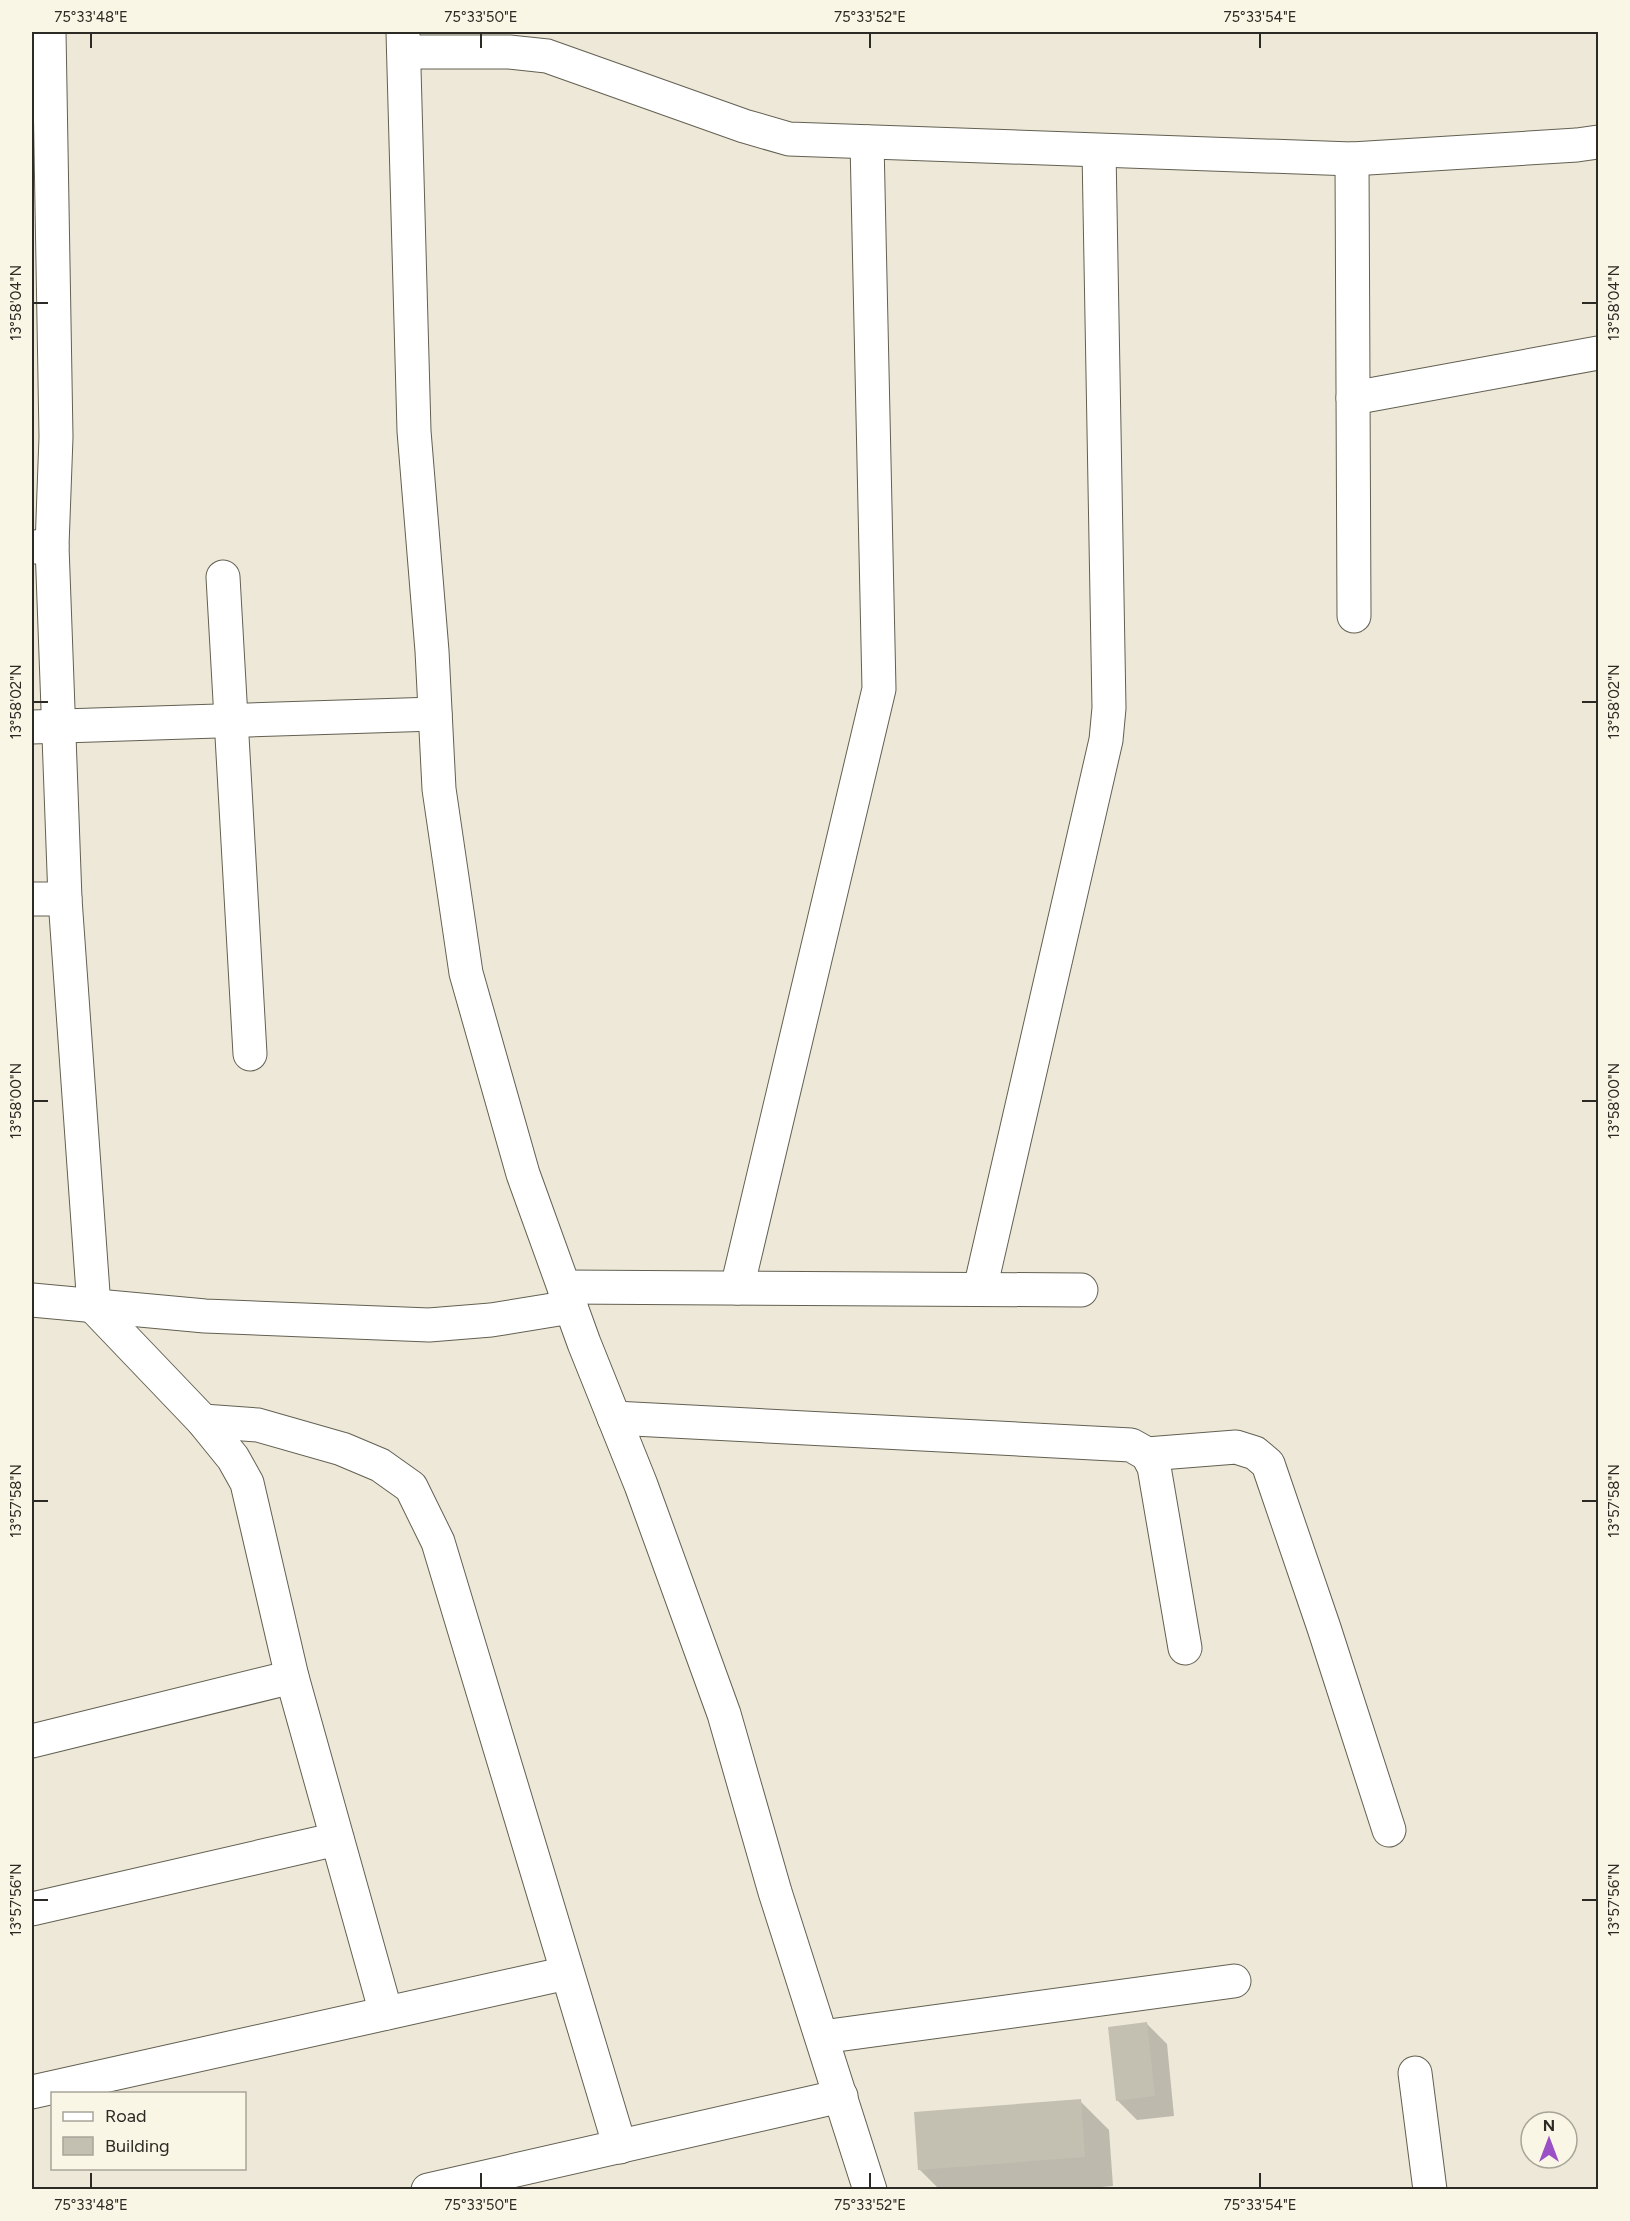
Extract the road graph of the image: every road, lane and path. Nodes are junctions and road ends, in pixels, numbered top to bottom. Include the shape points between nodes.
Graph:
1 (49, 32) edge
2 (403, 42) edge
3 (867, 142) junction
4 (1599, 142) edge
5 (1099, 150) junction
6 (41, 156) edge
7 (1352, 159) junction
8 (1599, 353) edge
9 (1353, 398) junction
10 (44, 430) edge
11 (42, 547) edge
12 (223, 577) dead end
13 (1354, 616) dead end
14 (435, 714) junction
15 (231, 722) junction
16 (45, 727) edge
17 (65, 898) junction
18 (32, 899) edge
19 (250, 1054) dead end
20 (737, 1288) junction
21 (980, 1289) junction
22 (1081, 1290) dead end
23 (567, 1297) junction
24 (32, 1299) edge
25 (94, 1307) junction
26 (614, 1418) junction
27 (203, 1421) junction
28 (1147, 1454) junction
29 (1185, 1648) dead end
30 (292, 1677) junction
31 (32, 1741) edge
32 (1389, 1830) dead end
33 (337, 1839) junction
34 (32, 1909) edge
35 (567, 1973) junction
36 (1234, 1982) dead end
37 (386, 2013) junction
38 (822, 2037) junction
39 (1415, 2073) dead end
40 (32, 2092) edge
41 (841, 2096) junction
42 (620, 2147) junction
43 (428, 2190) edge
44 (870, 2190) edge
45 (1430, 2190) edge

1 - 6 street
2 - 3 street via 547,56 789,139
2 - 14 street via 414,432
3 - 5 street
3 - 20 street via 879,689
4 - 7 street
5 - 7 street
5 - 21 street via 1109,708 1106,740
6 - 10 street
7 - 9 street
8 - 9 street
9 - 13 street
10 - 11 street
11 - 16 street
12 - 15 street
14 - 15 street
14 - 23 street via 439,789 466,973 523,1174
15 - 16 street
15 - 19 street
16 - 17 street
17 - 18 street
17 - 25 street
20 - 21 street
20 - 23 street
21 - 22 street
23 - 25 street via 491,1320 429,1325 205,1316
23 - 26 street
24 - 25 street
25 - 27 street
26 - 28 street via 1131,1445
26 - 38 street via 723,1714
27 - 30 street via 233,1458 247,1484
27 - 35 street via 258,1425 342,1449 380,1466 411,1487 438,1542
28 - 29 street via 1154,1467
28 - 32 street via 1236,1447 1255,1453 1268,1464
30 - 31 street
30 - 33 street
33 - 34 street
33 - 37 street
35 - 37 street
35 - 42 street
36 - 38 street
37 - 40 street
38 - 41 street
39 - 45 street
41 - 42 street
41 - 44 street
42 - 43 street

